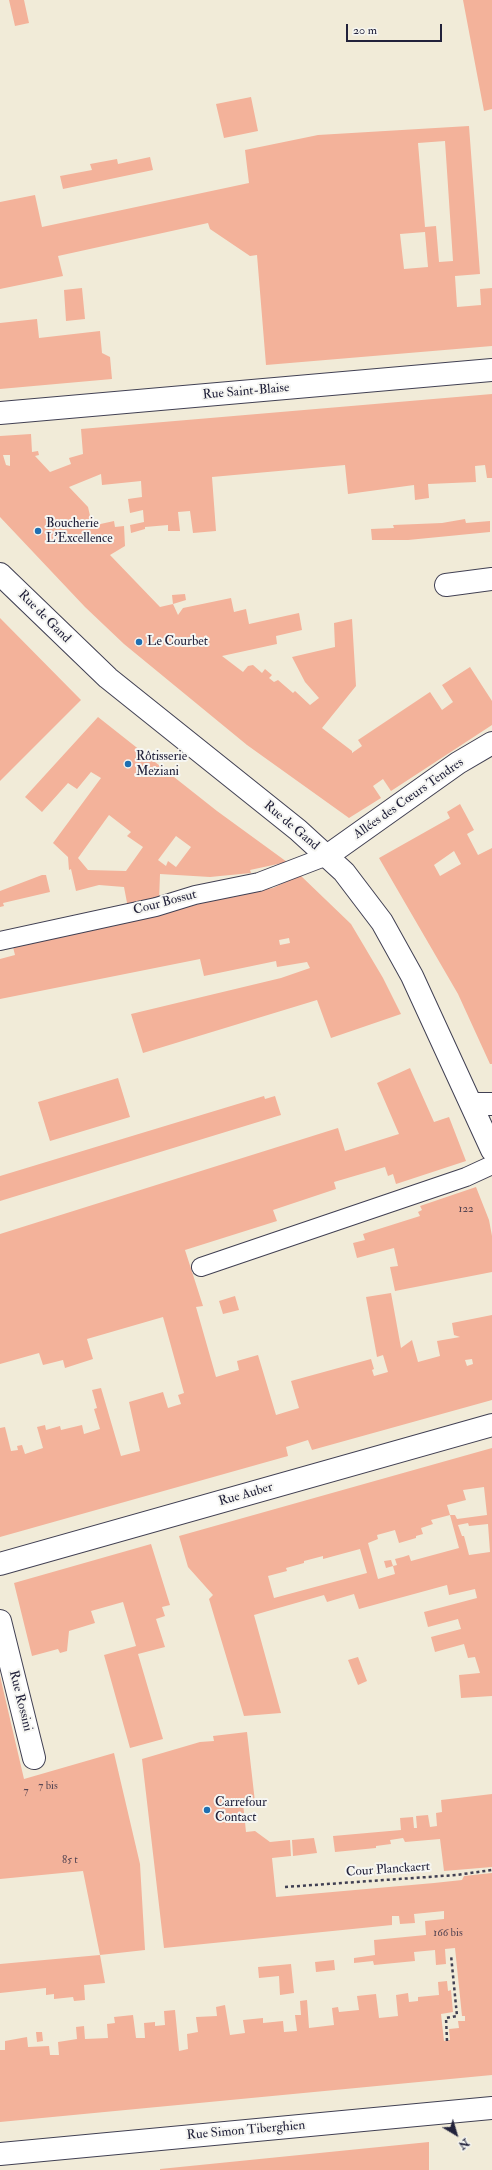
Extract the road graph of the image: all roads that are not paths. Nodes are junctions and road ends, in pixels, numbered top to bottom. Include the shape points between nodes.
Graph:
1 (492, 370) edge
2 (0, 413) edge
3 (0, 574) edge
4 (492, 579) edge
5 (446, 584) dead end
6 (492, 743) edge
7 (327, 856) junction
8 (0, 941) edge
9 (482, 1104) edge
10 (492, 1150) edge
11 (492, 1164) edge
12 (201, 1267) dead end
13 (492, 1425) edge
14 (0, 1564) edge
15 (0, 1621) edge
16 (34, 1758) dead end
17 (492, 2108) edge
18 (0, 2154) edge

1 - 2 street, Rue Saint-Blaise
3 - 7 street, Rue de Gand via 108,678
4 - 5 street
6 - 7 street, Allées des Cœurs Tendres via 458,763
7 - 8 lane, Cour Bossut via 260,882
7 - 9 street, Rue de Gand via 344,872 370,905 397,948
9 - 10 street, Rue de Gand
11 - 12 lane via 466,1177
13 - 14 street, Rue Auber
15 - 16 street, Rue Rossini
17 - 18 street, Rue Simon Tiberghien

